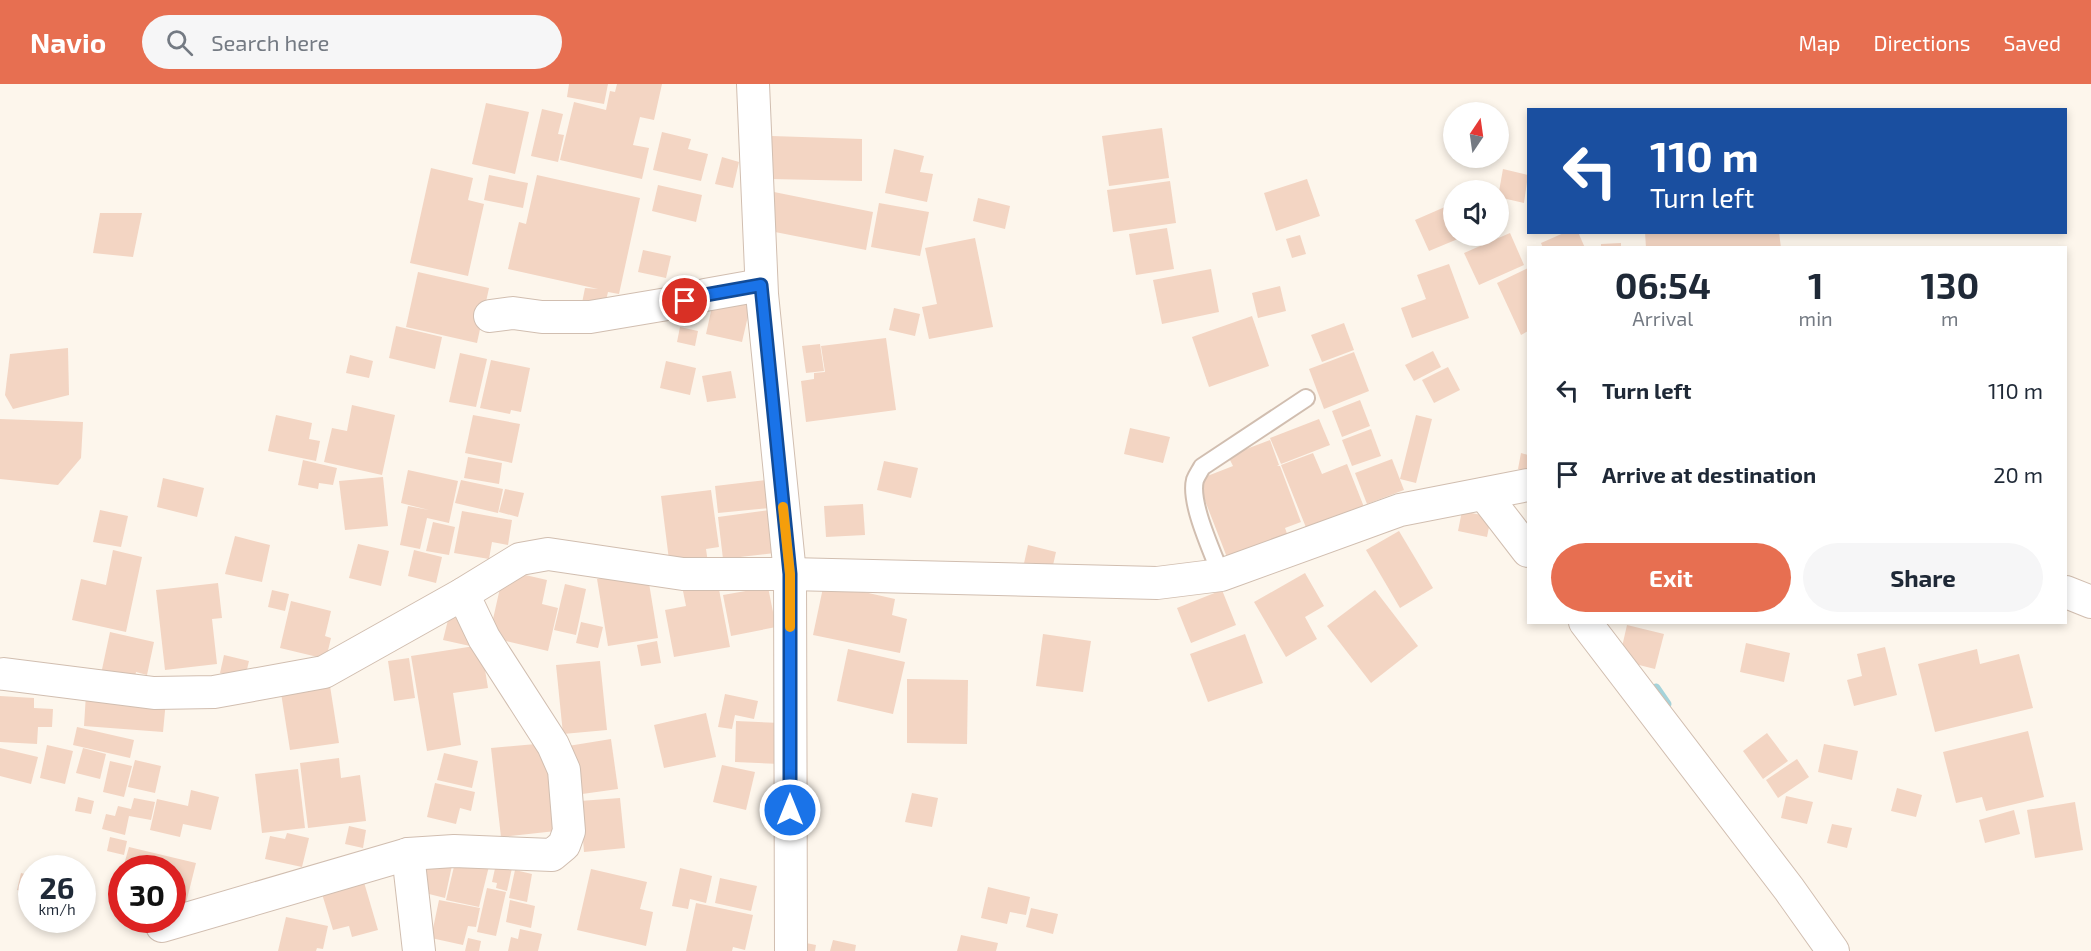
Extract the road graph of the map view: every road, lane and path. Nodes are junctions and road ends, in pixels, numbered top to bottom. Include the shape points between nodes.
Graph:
1 (753, 84) edge
2 (761, 285) junction
3 (490, 316) dead end
4 (1306, 398) dead end
5 (1527, 485) edge
6 (1484, 494) junction
7 (1527, 550) edge
8 (790, 574) junction
9 (1221, 575) junction
10 (2067, 592) edge
11 (463, 594) junction
12 (2091, 602) edge
13 (1587, 624) edge
14 (4, 674) dead end
15 (408, 854) junction
16 (186, 919) edge
17 (419, 951) edge
18 (791, 951) edge
19 (1833, 951) edge

1 - 2 street
2 - 3 street via 590,317 513,313
2 - 8 street
4 - 9 lane via 1202,468 1194,482 1197,510
5 - 6 street
6 - 7 street
6 - 9 street via 1400,510
8 - 9 street via 1157,583
8 - 11 street via 683,574 548,554 520,559
8 - 18 street
10 - 12 street
11 - 14 street via 324,672 214,692 154,693
11 - 15 street via 499,664 553,745 564,770 569,831 564,845 552,855 454,851
13 - 19 street
15 - 16 street
15 - 17 street

